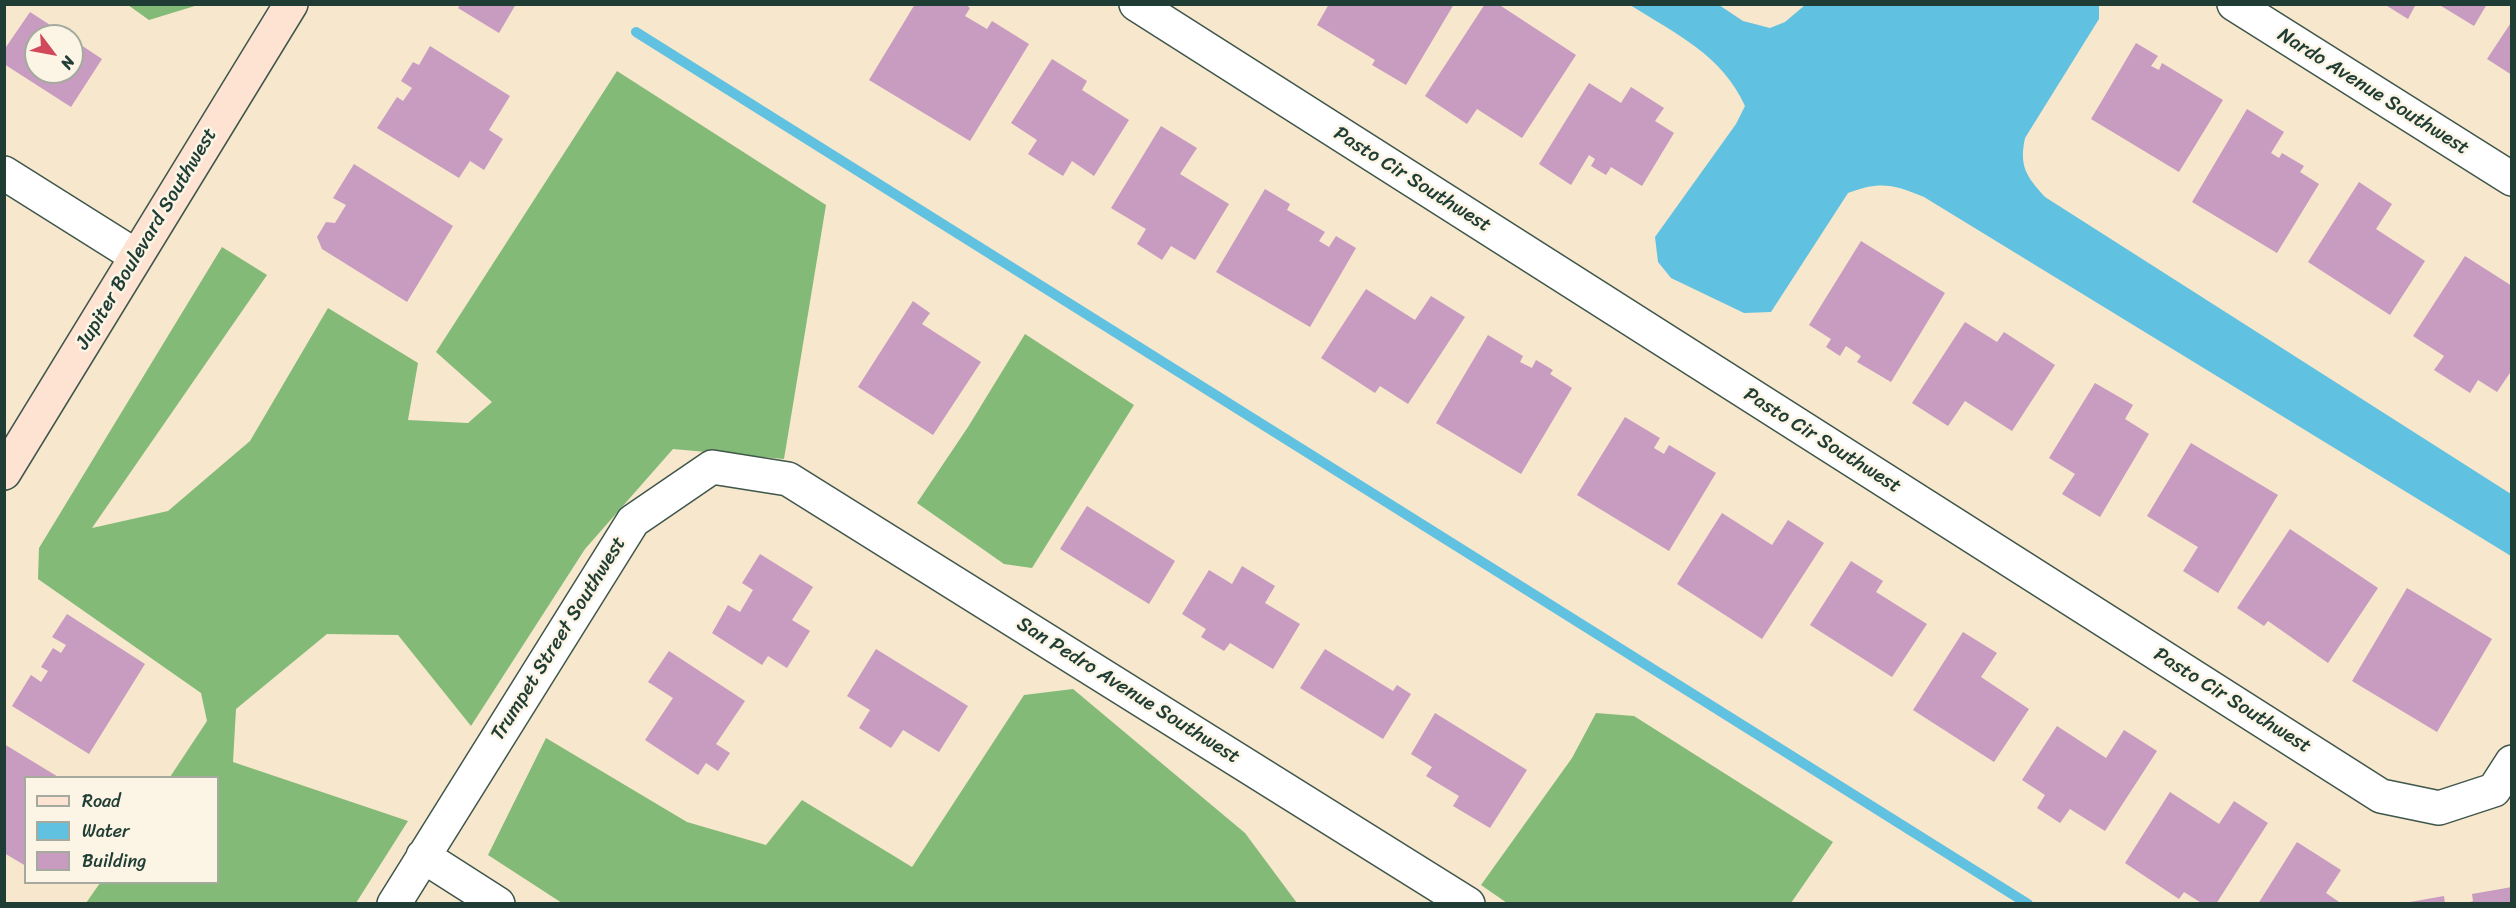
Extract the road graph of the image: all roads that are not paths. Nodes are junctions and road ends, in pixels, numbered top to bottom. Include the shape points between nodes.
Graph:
1 (291, 4) edge
2 (1136, 4) edge
3 (2234, 4) edge
4 (4, 173) edge
5 (2511, 179) edge
6 (136, 256) junction
7 (4, 473) edge
8 (788, 479) joint
9 (2511, 762) edge
10 (423, 856) junction
11 (394, 903) edge
12 (498, 903) edge
13 (1468, 903) edge

1 - 6 street, Jupiter Boulevard Southwest
2 - 9 street, Pasto Cir Southwest via 2381,796 2439,808 2494,790
3 - 5 street, Nardo Avenue Southwest
4 - 6 street
6 - 7 street, Jupiter Boulevard Southwest
8 - 10 street, Trumpet Street Southwest via 711,467 633,521
8 - 13 street, San Pedro Avenue Southwest
10 - 11 street, Trumpet Street Southwest
10 - 12 street

